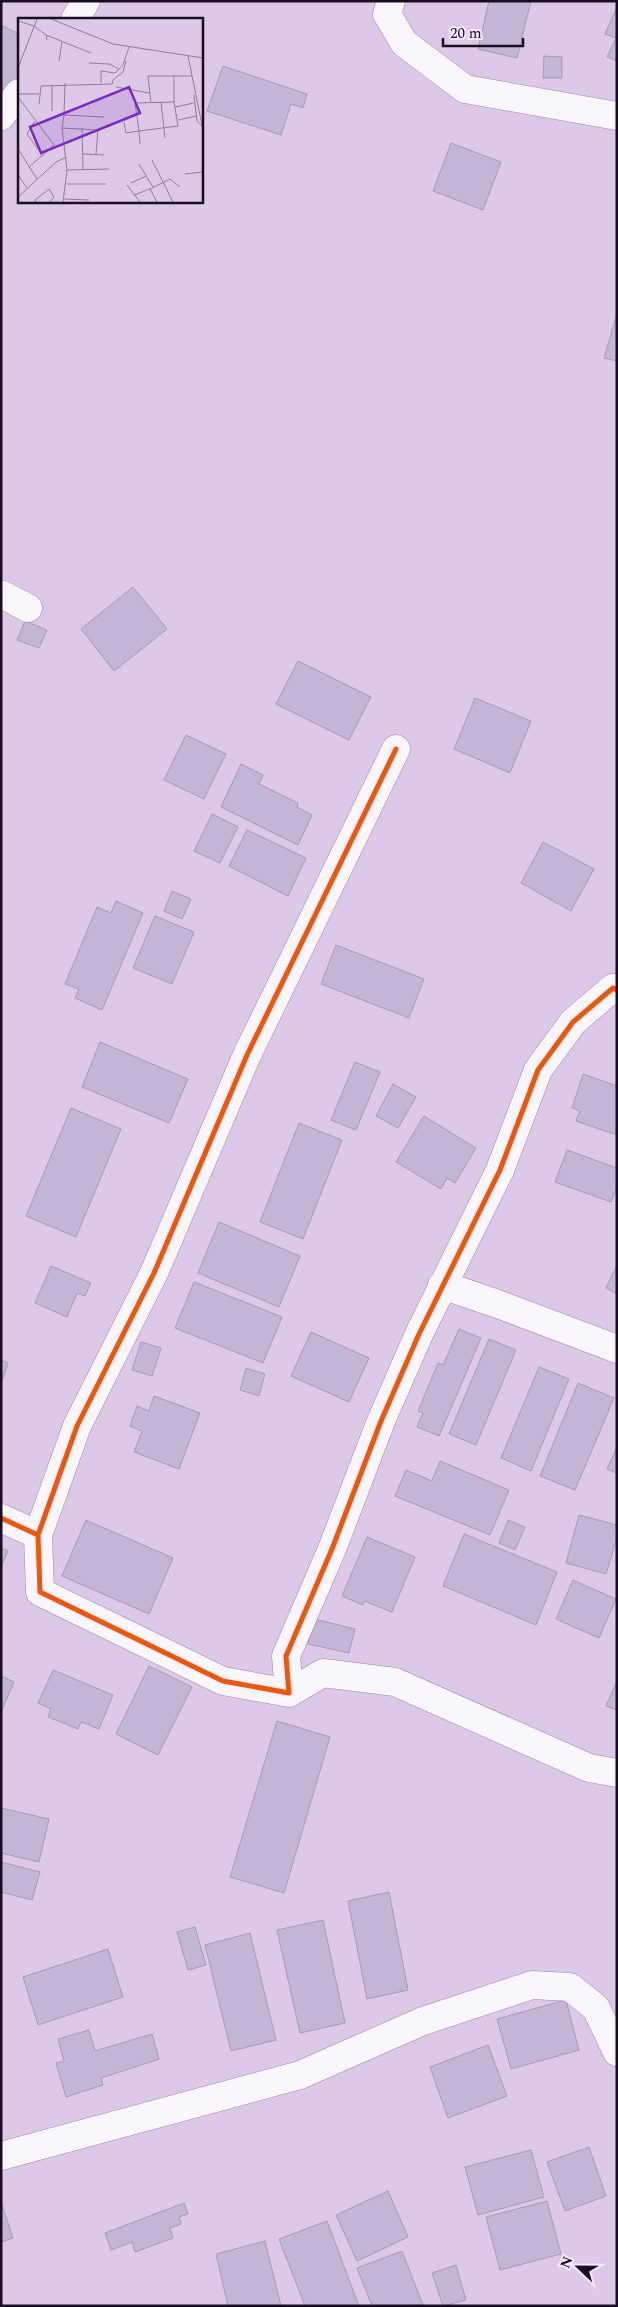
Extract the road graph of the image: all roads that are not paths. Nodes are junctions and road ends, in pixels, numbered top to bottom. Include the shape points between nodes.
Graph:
1 (86, 1) edge
2 (391, 1) edge
3 (76, 18) edge
4 (18, 94) edge
5 (1, 116) edge
6 (617, 116) edge
7 (1, 594) edge
8 (28, 608) dead end
9 (396, 749) dead end
10 (617, 990) edge
11 (442, 1285) junction
12 (617, 1349) edge
13 (1, 1518) edge
14 (38, 1535) junction
15 (289, 1693) junction
16 (617, 1773) edge
17 (617, 2052) edge
18 (1, 2156) edge

1 - 3 street
2 - 6 street via 387,14 404,43 465,89
4 - 5 street
7 - 8 street
9 - 14 street via 247,1055 154,1273 77,1426
10 - 11 street via 613,988 573,1022 538,1070 500,1170
11 - 12 street
11 - 15 street via 381,1421 332,1549 286,1656
13 - 14 street
14 - 15 street via 40,1592 222,1681
15 - 16 street via 323,1674 395,1682 589,1768
17 - 18 street via 596,2008 570,1987 532,1985 423,2021 300,2075

